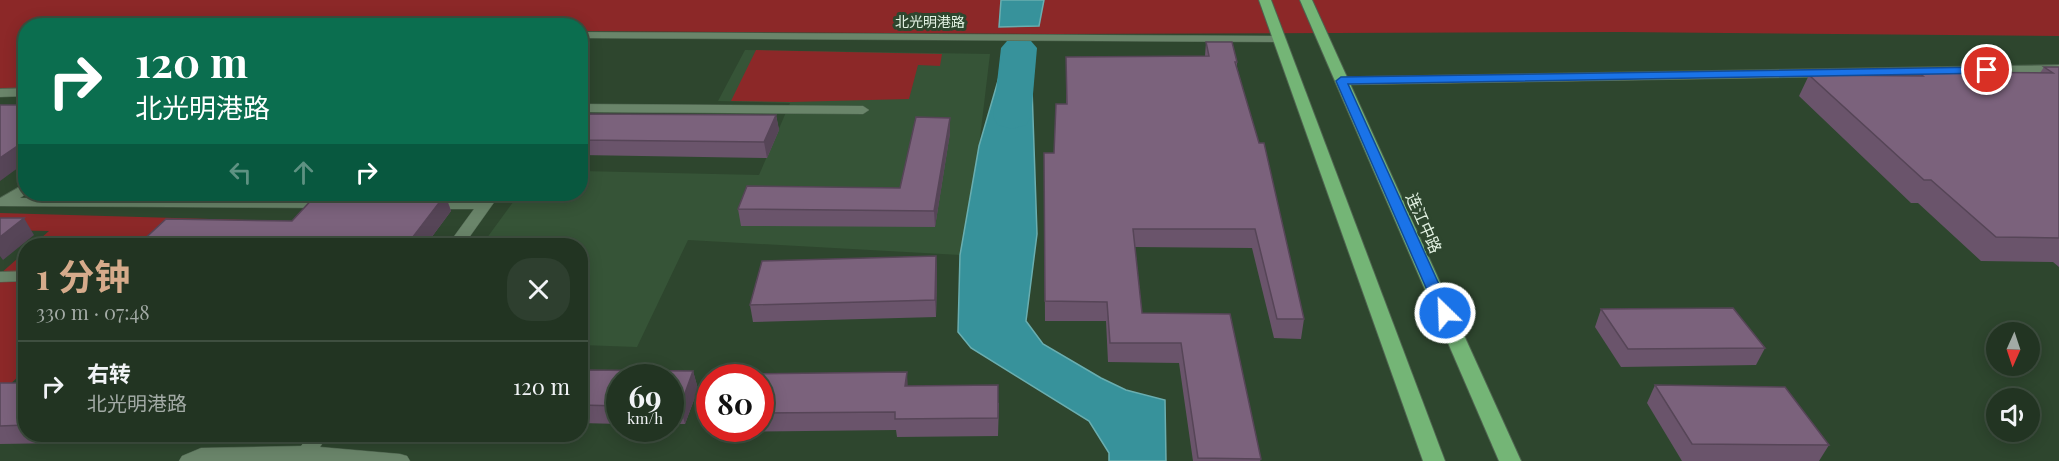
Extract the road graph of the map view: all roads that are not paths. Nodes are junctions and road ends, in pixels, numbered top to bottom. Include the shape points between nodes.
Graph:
1 (1265, 0) edge
2 (1306, 0) edge
3 (588, 35) edge
4 (1278, 39) junction
5 (2059, 69) edge
6 (1341, 81) junction
7 (18, 92) edge
8 (0, 93) edge
9 (588, 108) edge
10 (863, 110) dead end
11 (18, 192) edge
12 (107, 201) edge
13 (328, 201) edge
14 (464, 201) edge
15 (488, 201) edge
16 (2, 202) edge
17 (346, 204) edge
18 (415, 205) edge
19 (461, 238) edge
20 (18, 276) edge
21 (0, 277) edge
22 (313, 442) edge
23 (301, 457) edge
24 (189, 461) edge
25 (399, 461) edge
26 (1434, 461) edge
27 (1510, 461) edge

1 - 4 highway
2 - 6 highway, 连江中路
3 - 4 street, 北光明港路
4 - 26 highway
5 - 6 street
6 - 27 highway, 连江中路
7 - 8 street
9 - 10 street
11 - 16 street
12 - 16 street
13 - 17 street
14 - 18 street
15 - 19 street
20 - 21 street
22 - 23 street
23 - 24 street via 201,455
23 - 25 street

